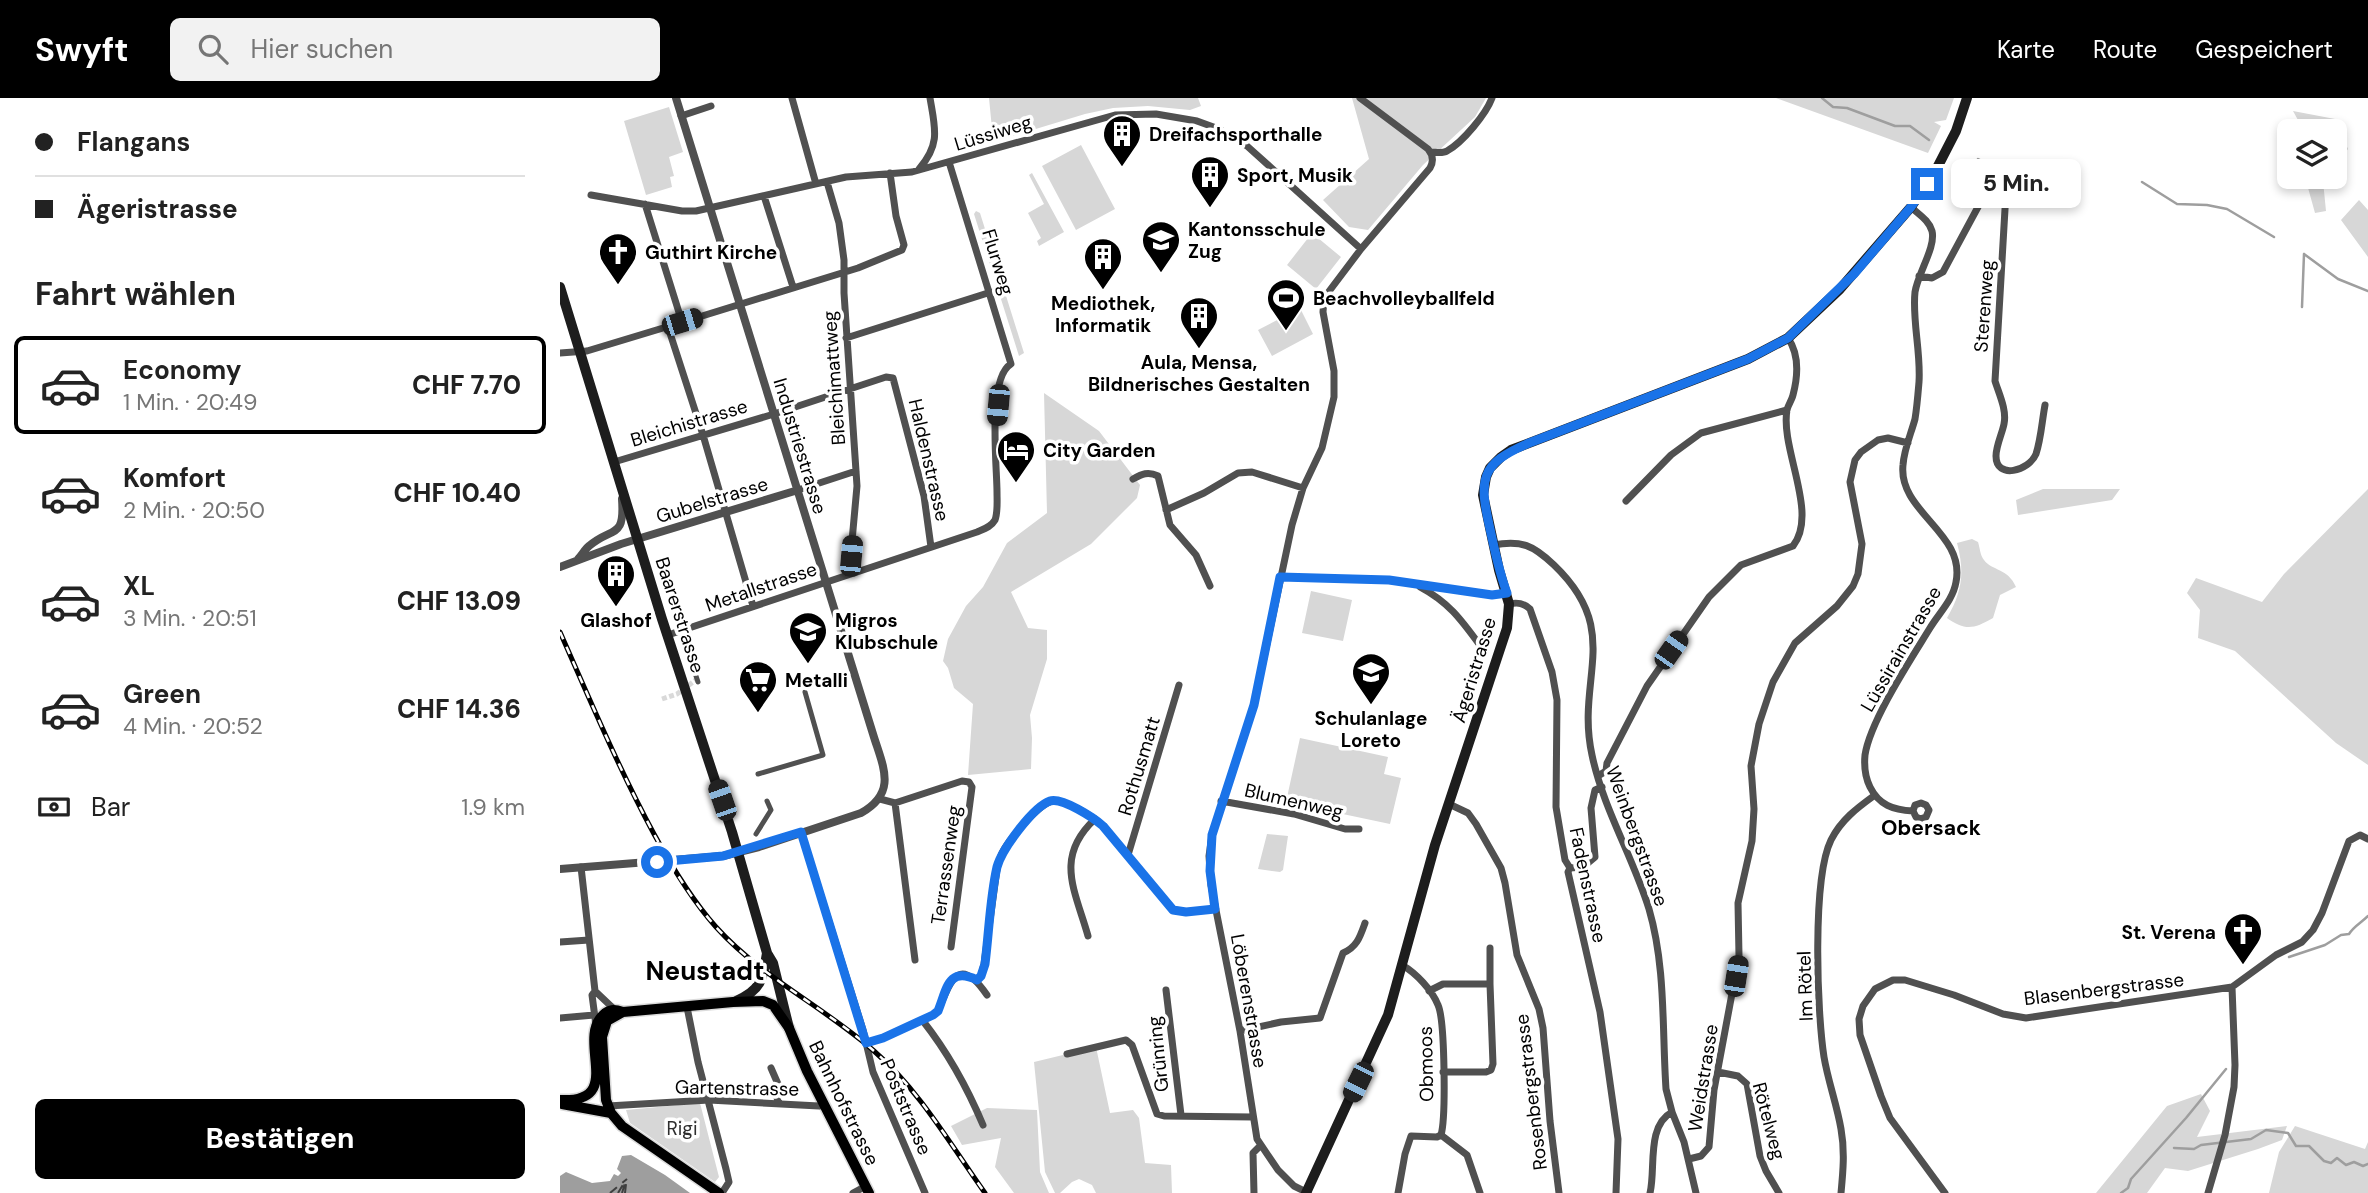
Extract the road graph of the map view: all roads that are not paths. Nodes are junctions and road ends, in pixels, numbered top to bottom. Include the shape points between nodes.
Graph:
1 (676, 98) edge
2 (792, 98) edge
3 (930, 98) edge
4 (1360, 98) edge
5 (1492, 98) edge
6 (1967, 98) edge
7 (711, 106) dead end
8 (681, 116) junction
9 (1430, 152) junction
10 (949, 162) junction
11 (918, 170) junction
12 (890, 173) junction
13 (827, 183) junction
14 (816, 184) junction
15 (591, 195) dead end
16 (764, 196) junction
17 (645, 204) junction
18 (710, 207) junction
19 (1911, 207) junction
20 (1361, 249) junction
21 (844, 273) junction
22 (1919, 276) junction
23 (560, 287) edge
24 (793, 287) junction
25 (990, 292) junction
26 (740, 304) junction
27 (682, 322) junction
28 (668, 327) junction
29 (846, 338) junction
30 (1788, 338) junction
31 (579, 352) junction
32 (560, 353) edge
33 (1005, 369) joint
34 (851, 389) junction
35 (2045, 405) dead end
36 (1787, 410) junction
37 (774, 414) junction
38 (703, 435) junction
39 (1908, 443) junction
40 (614, 461) junction
41 (856, 471) junction
42 (1133, 479) dead end
43 (620, 482) junction
44 (1303, 488) junction
45 (797, 489) junction
46 (1626, 501) dead end
47 (1166, 510) junction
48 (725, 512) junction
49 (638, 540) junction
50 (1493, 545) junction
51 (931, 547) junction
52 (578, 559) junction
53 (560, 567) edge
54 (849, 573) junction
55 (1280, 577) junction
56 (826, 582) junction
57 (1416, 585) junction
58 (1210, 586) dead end
59 (1508, 598) junction
60 (753, 607) junction
61 (668, 635) junction
62 (1479, 644) dead end
63 (1179, 685) dead end
64 (805, 692) dead end
65 (758, 774) dead end
66 (1598, 776) junction
67 (1602, 787) junction
68 (1875, 795) junction
69 (880, 799) junction
70 (767, 801) dead end
71 (1222, 801) junction
72 (895, 803) junction
73 (1449, 804) junction
74 (1913, 811) dead end
75 (1095, 819) junction
76 (1359, 829) dead end
77 (801, 832) junction
78 (756, 834) dead end
79 (2368, 839) edge
80 (738, 852) junction
81 (1128, 855) junction
82 (581, 867) junction
83 (1570, 868) junction
84 (560, 869) edge
85 (1215, 909) junction
86 (1365, 923) dead end
87 (1088, 936) dead end
88 (589, 940) junction
89 (560, 942) edge
90 (951, 947) dead end
91 (1490, 948) dead end
92 (767, 953) junction
93 (915, 960) dead end
94 (1402, 965) junction
95 (977, 980) junction
96 (1490, 984) junction
97 (2232, 987) junction
98 (1166, 990) dead end
99 (595, 991) junction
100 (1429, 991) junction
101 (987, 995) dead end
102 (733, 1002) junction
103 (687, 1007) junction
104 (618, 1010) junction
105 (560, 1018) edge
106 (595, 1020) junction
107 (923, 1021) junction
108 (789, 1028) junction
109 (1240, 1031) junction
110 (602, 1037) junction
111 (866, 1043) junction
112 (1067, 1054) dead end
113 (771, 1068) dead end
114 (1443, 1072) junction
115 (1718, 1072) junction
116 (709, 1100) junction
117 (560, 1101) edge
118 (779, 1104) junction
119 (823, 1105) junction
120 (609, 1110) junction
121 (1672, 1112) junction
122 (1181, 1115) junction
123 (1253, 1117) junction
124 (983, 1125) dead end
125 (1441, 1135) junction
126 (1260, 1146) junction
127 (1689, 1159) junction
128 (868, 1190) edge
129 (721, 1193) edge
130 (853, 1193) edge
131 (925, 1193) edge
132 (1254, 1193) edge
133 (1307, 1193) edge
134 (1398, 1193) edge
135 (1480, 1193) edge
136 (1559, 1193) edge
137 (1616, 1193) edge
138 (1650, 1193) edge
139 (1696, 1193) edge
140 (1779, 1193) edge
141 (1842, 1193) edge
142 (1945, 1193) edge
143 (2208, 1193) edge

1 - 8 street, Industriestrasse
2 - 14 street
3 - 11 street via 935,145
4 - 9 street
5 - 9 street via 1481,119 1450,149
6 - 19 main road, Ägeristrasse via 1938,166
7 - 8 street
8 - 18 street, Industriestrasse
9 - 20 street, Löberenstrasse via 1432,165
10 - 11 street, Lüssiweg
10 - 20 street, Lüssiweg via 1115,115 1177,117 1219,129 1247,146
10 - 25 street, Flurweg
11 - 12 street, Lüssiweg
12 - 13 street, Lüssiweg
12 - 21 street via 902,250
13 - 14 street, Lüssiweg
13 - 21 street, Bleichimattweg via 842,236
14 - 16 street, Lüssiweg
15 - 17 street, Lüssiweg
16 - 18 street, Lüssiweg
16 - 24 street
17 - 18 street, Lüssiweg via 682,211
17 - 27 street
18 - 26 street, Industriestrasse
19 - 22 street, Lüssirainstrasse via 1932,232
19 - 30 main road, Ägeristrasse via 1854,274
20 - 44 street, Löberenstrasse via 1323,303 1334,397 1322,448
21 - 24 street
21 - 29 street, Bleichimattweg
22 - 35 street, Sterenweg via 1932,278 1943,272 1985,194 2001,186 2006,192 1995,381 2005,421 1996,457 2004,470 2023,469 2032,461
22 - 39 street, Lüssirainstrasse via 1915,300 1919,380
23 - 31 main road, Baarerstrasse
24 - 26 street
25 - 29 street
25 - 33 street, Flurweg via 1012,364
26 - 27 street
26 - 37 street, Industriestrasse
27 - 28 street
28 - 31 street
28 - 38 street
29 - 34 street, Bleichimattweg
30 - 36 street via 1796,353 1796,376
30 - 50 main road, Ägeristrasse via 1748,359 1501,457 1490,468 1484,486
31 - 32 street
31 - 40 main road, Baarerstrasse
33 - 51 street, Metallstrasse via 999,384 995,432 994,521 988,528
34 - 37 street, Haldenstrasse
34 - 41 street, Bleichimattweg
34 - 51 street, Haldenstrasse via 893,378 924,496
36 - 46 street via 1701,433 1671,455
36 - 66 street via 1802,510 1798,540 1741,565 1709,597 1647,686 1606,771
37 - 38 street, Bleichistrasse
37 - 45 street, Industriestrasse
38 - 40 street, Bleichistrasse
38 - 48 street
39 - 68 street, Lüssirainstrasse via 1902,466 1905,486 1952,550 1957,581 1873,729 1865,768
39 - 115 street, Weidstrasse via 1878,440 1855,460 1850,482 1862,544 1858,574 1837,606 1795,643 1773,682 1759,724 1751,766 1752,841 1738,903 1739,956
40 - 43 main road, Baarerstrasse
41 - 45 street, Gubelstrasse
41 - 54 street, Bleichimattweg
42 - 47 street via 1142,474 1157,476
43 - 49 main road, Baarerstrasse
43 - 52 street, Gubelstrasse via 621,522
44 - 47 street via 1252,472 1238,474
44 - 55 street, Löberenstrasse
45 - 48 street, Gubelstrasse
45 - 56 street, Industriestrasse
47 - 58 street via 1170,525 1196,555
48 - 49 street, Gubelstrasse
48 - 60 street
49 - 52 street, Gubelstrasse
49 - 61 main road, Baarerstrasse
50 - 59 main road, Ägeristrasse
50 - 66 street, Weinbergstrasse via 1513,542 1532,547 1567,577 1586,606 1593,651 1590,740
51 - 54 street, Metallstrasse
52 - 53 street, Gubelstrasse
54 - 56 street, Metallstrasse
55 - 57 street
55 - 71 street, Löberenstrasse via 1254,705
56 - 60 street, Metallstrasse
56 - 69 street, Industriestrasse via 883,770
57 - 59 street
57 - 62 street via 1450,606
59 - 73 main road, Ägeristrasse via 1507,628
59 - 83 street, Fadenstrasse via 1530,609 1552,672 1557,699 1556,807
60 - 61 street, Metallstrasse
61 - 80 main road, Baarerstrasse
63 - 81 street, Rothusmatt
64 - 65 street via 822,755
66 - 67 street, Weinbergstrasse
67 - 83 street via 1595,790 1591,808 1595,857 1583,867
67 - 121 street, Weinbergstrasse via 1656,939 1666,1089
68 - 74 street via 1888,807
68 - 141 street, Im Rötel via 1842,822 1831,839 1820,889 1824,1056 1841,1131
69 - 72 street
69 - 77 street via 861,813
70 - 78 street via 771,810
71 - 76 street, Blumenweg
71 - 85 street, Löberenstrasse via 1209,856
72 - 90 street, Terrassenweg via 962,781 972,787
72 - 93 street
73 - 94 main road, Ägeristrasse
73 - 136 street, Rosenbergstrasse via 1468,813 1501,868 1517,955 1543,1028
75 - 81 street
75 - 87 street via 1070,857
75 - 95 street via 1051,801 1009,842 997,869 985,964
77 - 80 street
77 - 111 street, Poststrasse
79 - 97 street, Blasenbergstrasse via 2360,835 2350,841 2322,913 2302,942
80 - 82 street
80 - 92 main road, Baarerstrasse
81 - 85 street via 1173,910
82 - 84 street
82 - 88 street
83 - 137 street, Fadenstrasse via 1600,1012 1618,1139
85 - 109 street, Löberenstrasse
86 - 109 street via 1359,940 1343,953 1320,1018
88 - 89 street
88 - 99 street
91 - 96 street
92 - 102 main road via 761,983
92 - 108 main road, Baarerstrasse
94 - 100 street, Obmoos
94 - 133 main road, Ägeristrasse via 1381,1032
95 - 101 street
95 - 107 street via 964,974 953,978 938,1011
96 - 100 street via 1443,984
96 - 114 street via 1491,1070
97 - 142 street, Blasenbergstrasse via 2026,1018 1905,980 1875,989 1863,1006 1860,1035 1890,1118
97 - 143 street via 2234,1087
98 - 122 street, Grünring
99 - 104 street
99 - 106 street
100 - 114 street, Obmoos via 1441,1016
102 - 103 main road, Bahnhofstrasse
102 - 108 main road, Bahnhofstrasse via 769,1003
103 - 104 main road, Bahnhofstrasse
103 - 116 street
104 - 106 main road
104 - 110 main road via 607,1021
105 - 106 street
106 - 110 main road
106 - 117 main road via 595,1084 578,1099
107 - 111 street
107 - 124 street via 946,1050
108 - 119 main road, Bahnhofstrasse
109 - 123 street, Löberenstrasse
110 - 120 main road
111 - 131 street, Poststrasse via 873,1075
112 - 122 street via 1126,1040 1132,1045 1157,1114
113 - 118 street
114 - 125 street, Obmoos
115 - 127 street, Weidstrasse via 1709,1147 1701,1156
115 - 140 street, Rötelweg via 1738,1076 1747,1084 1760,1156
116 - 118 street, Gartenstrasse
116 - 120 street, Gartenstrasse
116 - 129 street via 729,1182
117 - 120 main road
118 - 119 street, Gartenstrasse
119 - 128 main road, Bahnhofstrasse
120 - 129 main road via 622,1126
121 - 127 street, Weinbergstrasse
121 - 138 street via 1657,1130
122 - 123 street
123 - 126 street, Löberenstrasse
125 - 134 street via 1410,1136
125 - 135 street via 1467,1155
126 - 132 street, Löberenstrasse via 1253,1153
126 - 133 street, Löberenstrasse via 1278,1170
127 - 139 street, Weinbergstrasse
128 - 130 street

